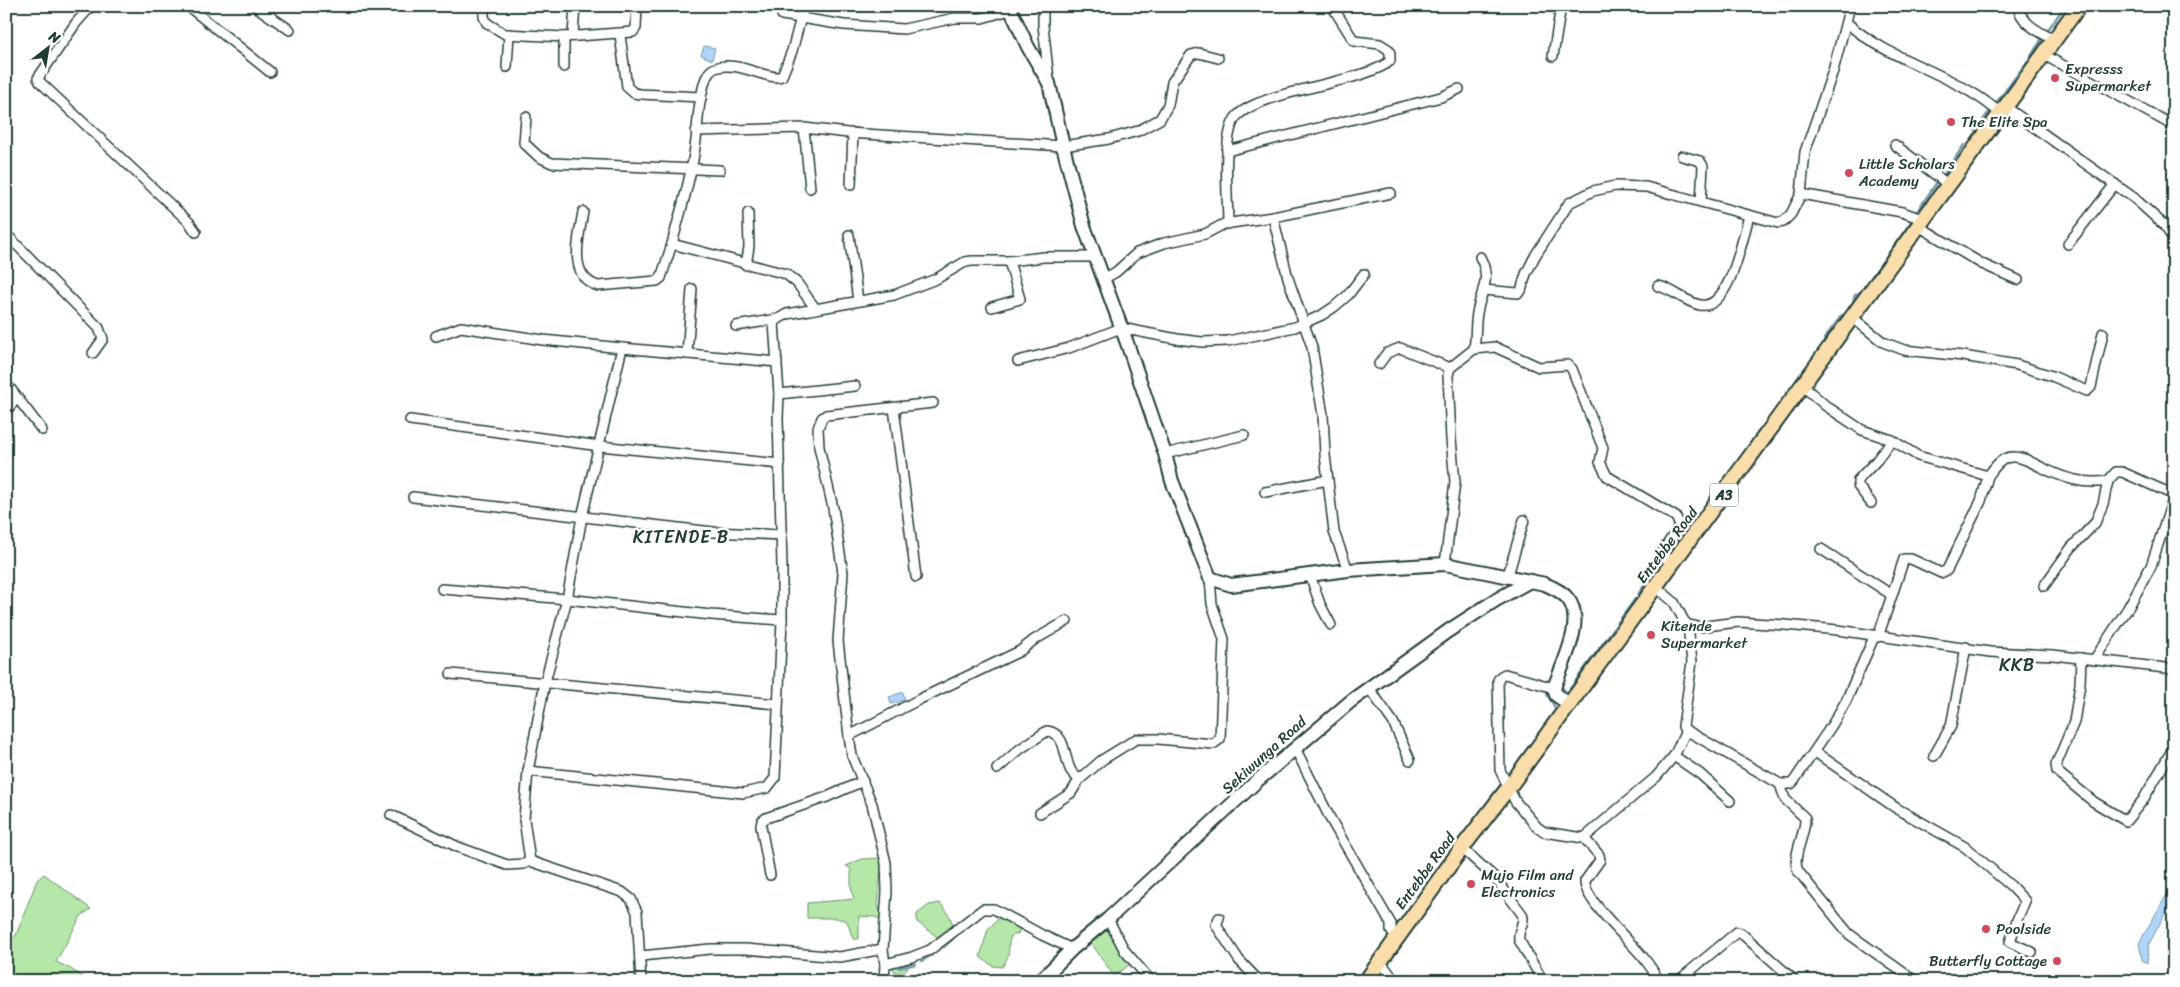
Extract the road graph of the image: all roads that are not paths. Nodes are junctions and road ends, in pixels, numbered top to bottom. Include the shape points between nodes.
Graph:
1 (91, 6) edge
2 (188, 6) edge
3 (256, 6) edge
4 (484, 6) edge
5 (575, 6) edge
6 (637, 6) edge
7 (804, 6) edge
8 (1043, 6) edge
9 (1561, 6) edge
10 (1850, 6) edge
11 (2018, 6) edge
12 (2079, 6) edge
13 (1009, 8) edge
14 (1334, 9) dead end
15 (782, 15) dead end
16 (801, 17) junction
17 (1846, 22) junction
18 (290, 30) dead end
19 (509, 34) junction
20 (620, 34) junction
21 (568, 36) junction
22 (2054, 40) junction
23 (2044, 55) junction
24 (1553, 56) dead end
25 (1218, 58) dead end
26 (507, 67) dead end
27 (564, 67) dead end
28 (270, 72) dead end
29 (1049, 82) junction
30 (1460, 89) dead end
31 (701, 98) junction
32 (2004, 111) junction
33 (526, 117) dead end
34 (2174, 126) edge
35 (804, 128) junction
36 (696, 131) junction
37 (853, 133) junction
38 (1895, 145) dead end
39 (1063, 146) junction
40 (1227, 151) junction
41 (1682, 156) dead end
42 (691, 168) junction
43 (720, 170) dead end
44 (2115, 184) junction
45 (851, 185) dead end
46 (1949, 185) junction
47 (810, 188) dead end
48 (1391, 193) dead end
49 (1801, 194) junction
50 (1701, 202) junction
51 (582, 212) dead end
52 (748, 213) dead end
53 (1749, 216) junction
54 (1273, 217) junction
55 (1922, 223) junction
56 (1228, 224) junction
57 (196, 232) dead end
58 (6, 234) edge
59 (849, 235) dead end
60 (2174, 240) edge
61 (672, 244) junction
62 (2068, 244) dead end
63 (1480, 256) dead end
64 (1094, 257) junction
65 (1009, 261) junction
66 (746, 265) junction
67 (1364, 274) dead end
68 (1103, 279) junction
69 (2018, 280) dead end
70 (1658, 286) dead end
71 (692, 289) dead end
72 (1484, 290) junction
73 (858, 301) junction
74 (992, 307) dead end
75 (816, 308) junction
76 (1853, 318) junction
77 (778, 319) junction
78 (1304, 325) junction
79 (736, 326) dead end
80 (1121, 328) junction
81 (2103, 333) dead end
82 (436, 336) dead end
83 (622, 348) junction
84 (1474, 349) junction
85 (92, 353) dead end
86 (687, 354) junction
87 (1018, 361) dead end
88 (777, 362) junction
89 (1379, 364) dead end
90 (1450, 368) junction
91 (6, 383) edge
92 (855, 386) dead end
93 (1804, 386) junction
94 (779, 394) junction
95 (17, 398) junction
96 (933, 403) dead end
97 (894, 408) junction
98 (6, 410) edge
99 (410, 420) dead end
100 (42, 430) dead end
101 (1244, 435) dead end
102 (1892, 440) junction
103 (600, 446) junction
104 (1165, 454) junction
105 (780, 464) junction
106 (1988, 476) junction
107 (1328, 480) junction
108 (2108, 482) junction
109 (1265, 492) dead end
110 (2174, 495) edge
111 (412, 497) dead end
112 (1871, 503) dead end
113 (582, 517) junction
114 (1524, 520) dead end
115 (782, 534) junction
116 (1821, 550) dead end
117 (1674, 563) junction
118 (1445, 564) junction
119 (1348, 570) junction
120 (1310, 575) junction
121 (1508, 576) junction
122 (916, 577) dead end
123 (1210, 578) junction
124 (1530, 581) junction
125 (2044, 586) dead end
126 (1656, 587) junction
127 (442, 589) dead end
128 (1892, 595) junction
129 (567, 599) junction
130 (782, 620) junction
131 (1067, 621) dead end
132 (1331, 625) dead end
133 (1688, 625) junction
134 (1876, 637) junction
135 (1966, 648) junction
136 (2081, 658) junction
137 (2094, 660) junction
138 (2174, 669) edge
139 (451, 674) dead end
140 (545, 682) junction
141 (1369, 688) junction
142 (1554, 688) junction
143 (777, 704) junction
144 (1569, 704) junction
145 (1686, 731) junction
146 (849, 736) junction
147 (1295, 748) junction
148 (2174, 748) edge
149 (1815, 752) junction
150 (1674, 756) junction
151 (1934, 756) dead end
152 (1410, 760) dead end
153 (997, 769) dead end
154 (528, 771) junction
155 (1079, 780) junction
156 (863, 781) junction
157 (1780, 784) junction
158 (1509, 787) junction
159 (1730, 801) dead end
160 (1040, 813) dead end
161 (392, 815) dead end
162 (1584, 838) junction
163 (1462, 848) junction
164 (530, 860) junction
165 (770, 875) dead end
166 (1219, 918) dead end
167 (1108, 919) junction
168 (1396, 938) junction
169 (883, 949) junction
170 (1072, 949) junction
171 (2032, 952) dead end
172 (641, 956) junction
173 (1380, 961) junction
174 (885, 964) junction
175 (642, 981) edge
176 (884, 981) edge
177 (1040, 981) edge
178 (1151, 981) edge
179 (1259, 981) edge
180 (1366, 981) edge
181 (1395, 981) edge
182 (1543, 981) edge
183 (1659, 981) edge
184 (1678, 981) edge
185 (1795, 981) edge
186 (1914, 981) edge

1 - 57 street via 38,78
2 - 28 street
3 - 18 street
4 - 19 street via 487,23
5 - 21 street
6 - 20 street via 635,30
7 - 16 street
8 - 29 street
9 - 24 street
10 - 17 street
11 - 22 street via 2028,24
12 - 22 main road, Entebbe Road / A3
13 - 16 street via 982,18 955,18 904,29 844,25
13 - 29 street
14 - 40 street via 1354,41 1385,46 1390,60 1351,78 1275,98 1245,110 1236,116
15 - 16 street
16 - 31 street via 782,76 774,77 740,67 719,67 708,72
17 - 32 street via 1859,34
17 - 49 street via 1804,152
19 - 21 street
19 - 26 street
20 - 21 street
20 - 31 street via 630,90 640,94
21 - 27 street
22 - 23 main road, Entebbe Road / A3
23 - 32 main road, Entebbe Road / A3
23 - 34 street
25 - 39 street via 1199,53 1191,55 1172,82 1165,113 1160,119 1138,131
29 - 39 street
30 - 40 street via 1441,97
31 - 36 street
32 - 44 street
32 - 46 main road, Entebbe Road / A3
33 - 42 street via 524,143 539,157 552,162
35 - 36 street
35 - 37 street
35 - 47 street
36 - 42 street
37 - 39 street
37 - 45 street
38 - 46 street
39 - 64 street
40 - 56 street
41 - 50 street via 1700,161 1703,166
42 - 43 street
42 - 61 street
44 - 60 street via 2164,224
44 - 62 street
46 - 55 main road, Entebbe Road / A3
48 - 54 street
49 - 53 street via 1783,222
49 - 55 street via 1902,212
50 - 53 street
50 - 72 street via 1627,185 1585,194 1569,202 1518,293
51 - 61 street via 579,269 591,284 657,281 661,278
52 - 66 street
53 - 70 street via 1736,265 1716,302 1702,306
54 - 56 street
54 - 78 street
55 - 69 street via 1982,264
55 - 76 main road, Entebbe Road / A3
56 - 68 street via 1205,234 1137,253
58 - 85 street via 98,328 102,339
59 - 73 street
61 - 66 street
63 - 72 street via 1486,272
64 - 65 street
64 - 68 street
65 - 73 street via 965,262 914,289
65 - 74 street via 1020,300
66 - 75 street via 786,274
67 - 78 street via 1348,295
68 - 80 street
71 - 86 street
72 - 84 street via 1476,317
73 - 75 street
75 - 77 street
76 - 81 street via 1884,342 1904,350 2017,365 2087,391
76 - 93 main road, Entebbe Road / A3
77 - 79 street
77 - 88 street via 774,330
78 - 80 street via 1228,341 1202,342
78 - 107 street via 1312,347 1323,416
80 - 87 street via 1069,348
80 - 104 street
82 - 83 street via 461,327
83 - 86 street
83 - 103 street
84 - 90 street
84 - 117 street via 1495,346 1532,365 1565,364 1572,369 1603,448 1600,462 1607,476 1676,518 1680,526 1662,556
86 - 88 street
88 - 94 street
89 - 90 street via 1387,353 1400,348
90 - 118 street via 1455,482
91 - 95 street
92 - 94 street
93 - 102 street via 1857,427
93 - 117 main road, Entebbe Road / A3
94 - 105 street
95 - 98 street
95 - 100 street
96 - 97 street
97 - 122 street
97 - 146 street via 826,415 818,428 843,573 838,642
99 - 103 street
101 - 104 street
102 - 106 street via 1918,456
102 - 112 street via 1858,480 1858,486
103 - 105 street
103 - 113 street
104 - 123 street via 1172,482
105 - 115 street
106 - 108 street via 2002,460 2011,456 2079,482
106 - 128 street via 1981,501 1950,566 1941,573 1906,558
107 - 109 street
107 - 119 street via 1334,532
108 - 110 street via 2116,472 2122,472
108 - 125 street via 2095,523 2071,548
110 - 137 street via 2151,566
111 - 113 street
113 - 115 street via 713,532
113 - 129 street
114 - 121 street
115 - 130 street
116 - 128 street
117 - 126 main road, Entebbe Road / A3
118 - 119 street
118 - 121 street
119 - 120 street
120 - 123 street via 1231,585
120 - 132 street
121 - 124 street
123 - 155 street via 1212,604 1224,639 1220,739 1213,744 1136,739 1102,760
124 - 141 street, Sekiwunga Road via 1448,631
124 - 142 street via 1545,584 1564,595 1575,616 1573,636
126 - 133 street via 1674,602
126 - 144 main road, Entebbe Road / A3
127 - 129 street
128 - 134 street
129 - 130 street
129 - 140 street
130 - 143 street
131 - 146 street via 1020,651
133 - 134 street via 1754,622
133 - 145 street via 1692,662 1683,726
134 - 135 street
134 - 149 street via 1846,701
135 - 136 street
135 - 151 street via 1951,726
136 - 137 street
136 - 148 street via 2074,722 2056,765 2060,775 2094,802 2126,821 2144,800
137 - 138 street
139 - 140 street
140 - 143 street
140 - 154 street
141 - 147 street, Sekiwunga Road
141 - 152 street via 1393,722
142 - 144 street via 1556,695
142 - 158 street via 1505,674 1498,680 1500,770
143 - 154 street via 775,778 767,788 742,793
144 - 158 main road, Entebbe Road / A3
145 - 150 street
145 - 157 street
146 - 156 street via 852,756
147 - 167 street, Sekiwunga Road
147 - 168 street
149 - 157 street via 1791,784
149 - 171 street via 1896,808 1965,847 2011,886 2025,901 2010,942
150 - 159 street
150 - 162 street via 1644,788
153 - 155 street via 1020,749 1047,732 1054,732 1060,737 1071,771
154 - 164 street via 524,819
155 - 160 street via 1071,793
156 - 165 street via 828,798 762,821
156 - 169 street via 877,822 886,864
157 - 186 street via 1785,799 1805,818 1801,846 1795,860 1798,871 1849,934
158 - 162 street via 1516,801 1541,830
158 - 163 main road, Entebbe Road / A3
161 - 164 street via 458,847 507,865 524,864
162 - 183 street via 1600,857 1585,881 1586,891 1646,960
163 - 168 main road, Entebbe Road / A3
163 - 182 street via 1495,878 1522,914 1524,920 1518,932 1519,940
164 - 172 street via 597,882 631,899 637,912
166 - 179 street via 1216,925 1239,960
167 - 170 street, Sekiwunga Road
167 - 178 street via 1125,951
168 - 173 main road, Entebbe Road / A3
169 - 172 street via 840,957 745,949
169 - 174 street
170 - 174 street via 994,908 988,908 930,950
170 - 177 street, Sekiwunga Road
172 - 175 street
173 - 180 main road, Entebbe Road / A3
173 - 181 street
174 - 176 street
184 - 185 street via 1737,932

